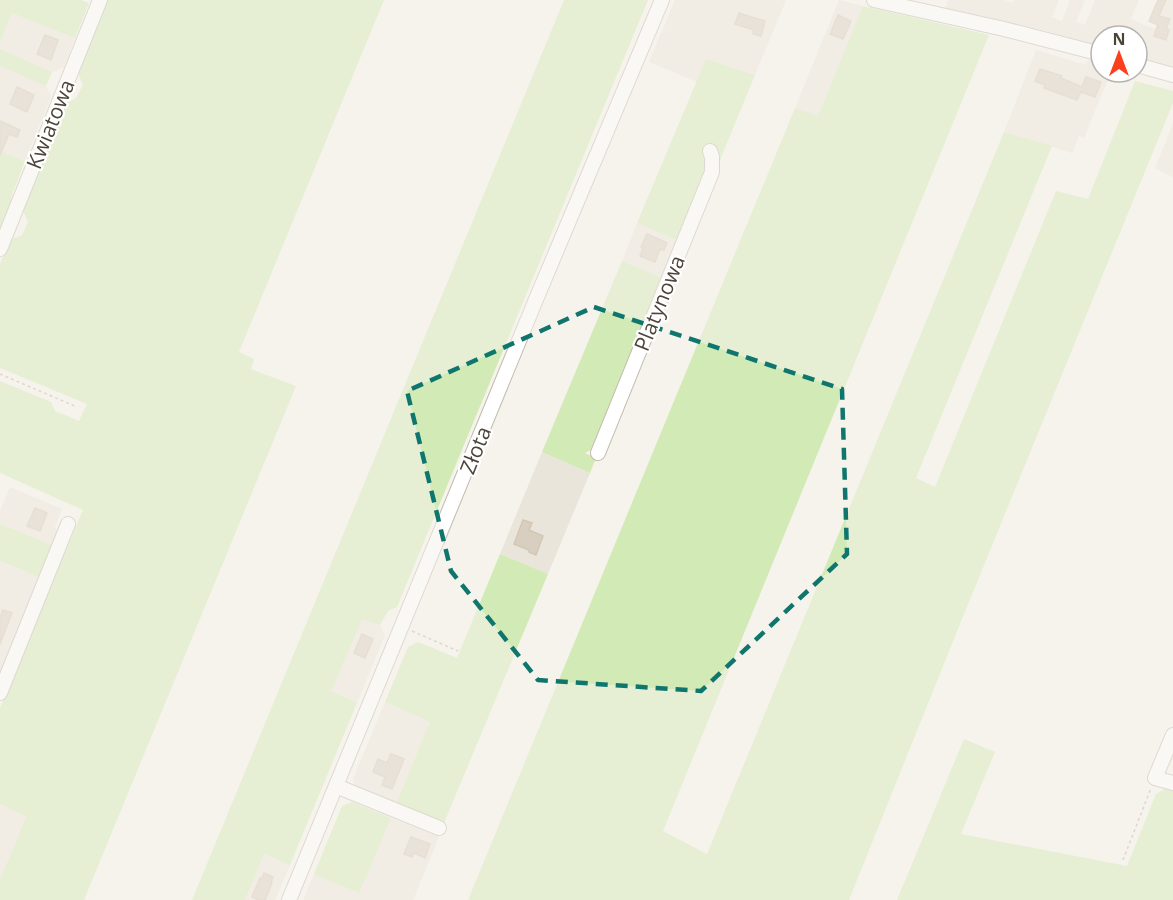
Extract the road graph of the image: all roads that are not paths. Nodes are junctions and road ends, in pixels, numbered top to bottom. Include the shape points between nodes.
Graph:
1 (100, 0) edge
2 (662, 0) edge
3 (874, 0) edge
4 (1089, 51) edge
5 (1149, 68) edge
6 (1173, 75) edge
7 (710, 151) dead end
8 (0, 249) edge
9 (598, 453) dead end
10 (68, 524) dead end
11 (0, 693) edge
12 (1173, 735) edge
13 (1173, 783) edge
14 (336, 786) junction
15 (439, 828) dead end
16 (289, 900) edge

1 - 8 street, Kwiatowa
2 - 14 street, Złota
3 - 4 street
5 - 6 street
7 - 9 street, Platynowa via 712,172
10 - 11 street
12 - 13 street via 1155,778
14 - 15 street
14 - 16 street, Złota

